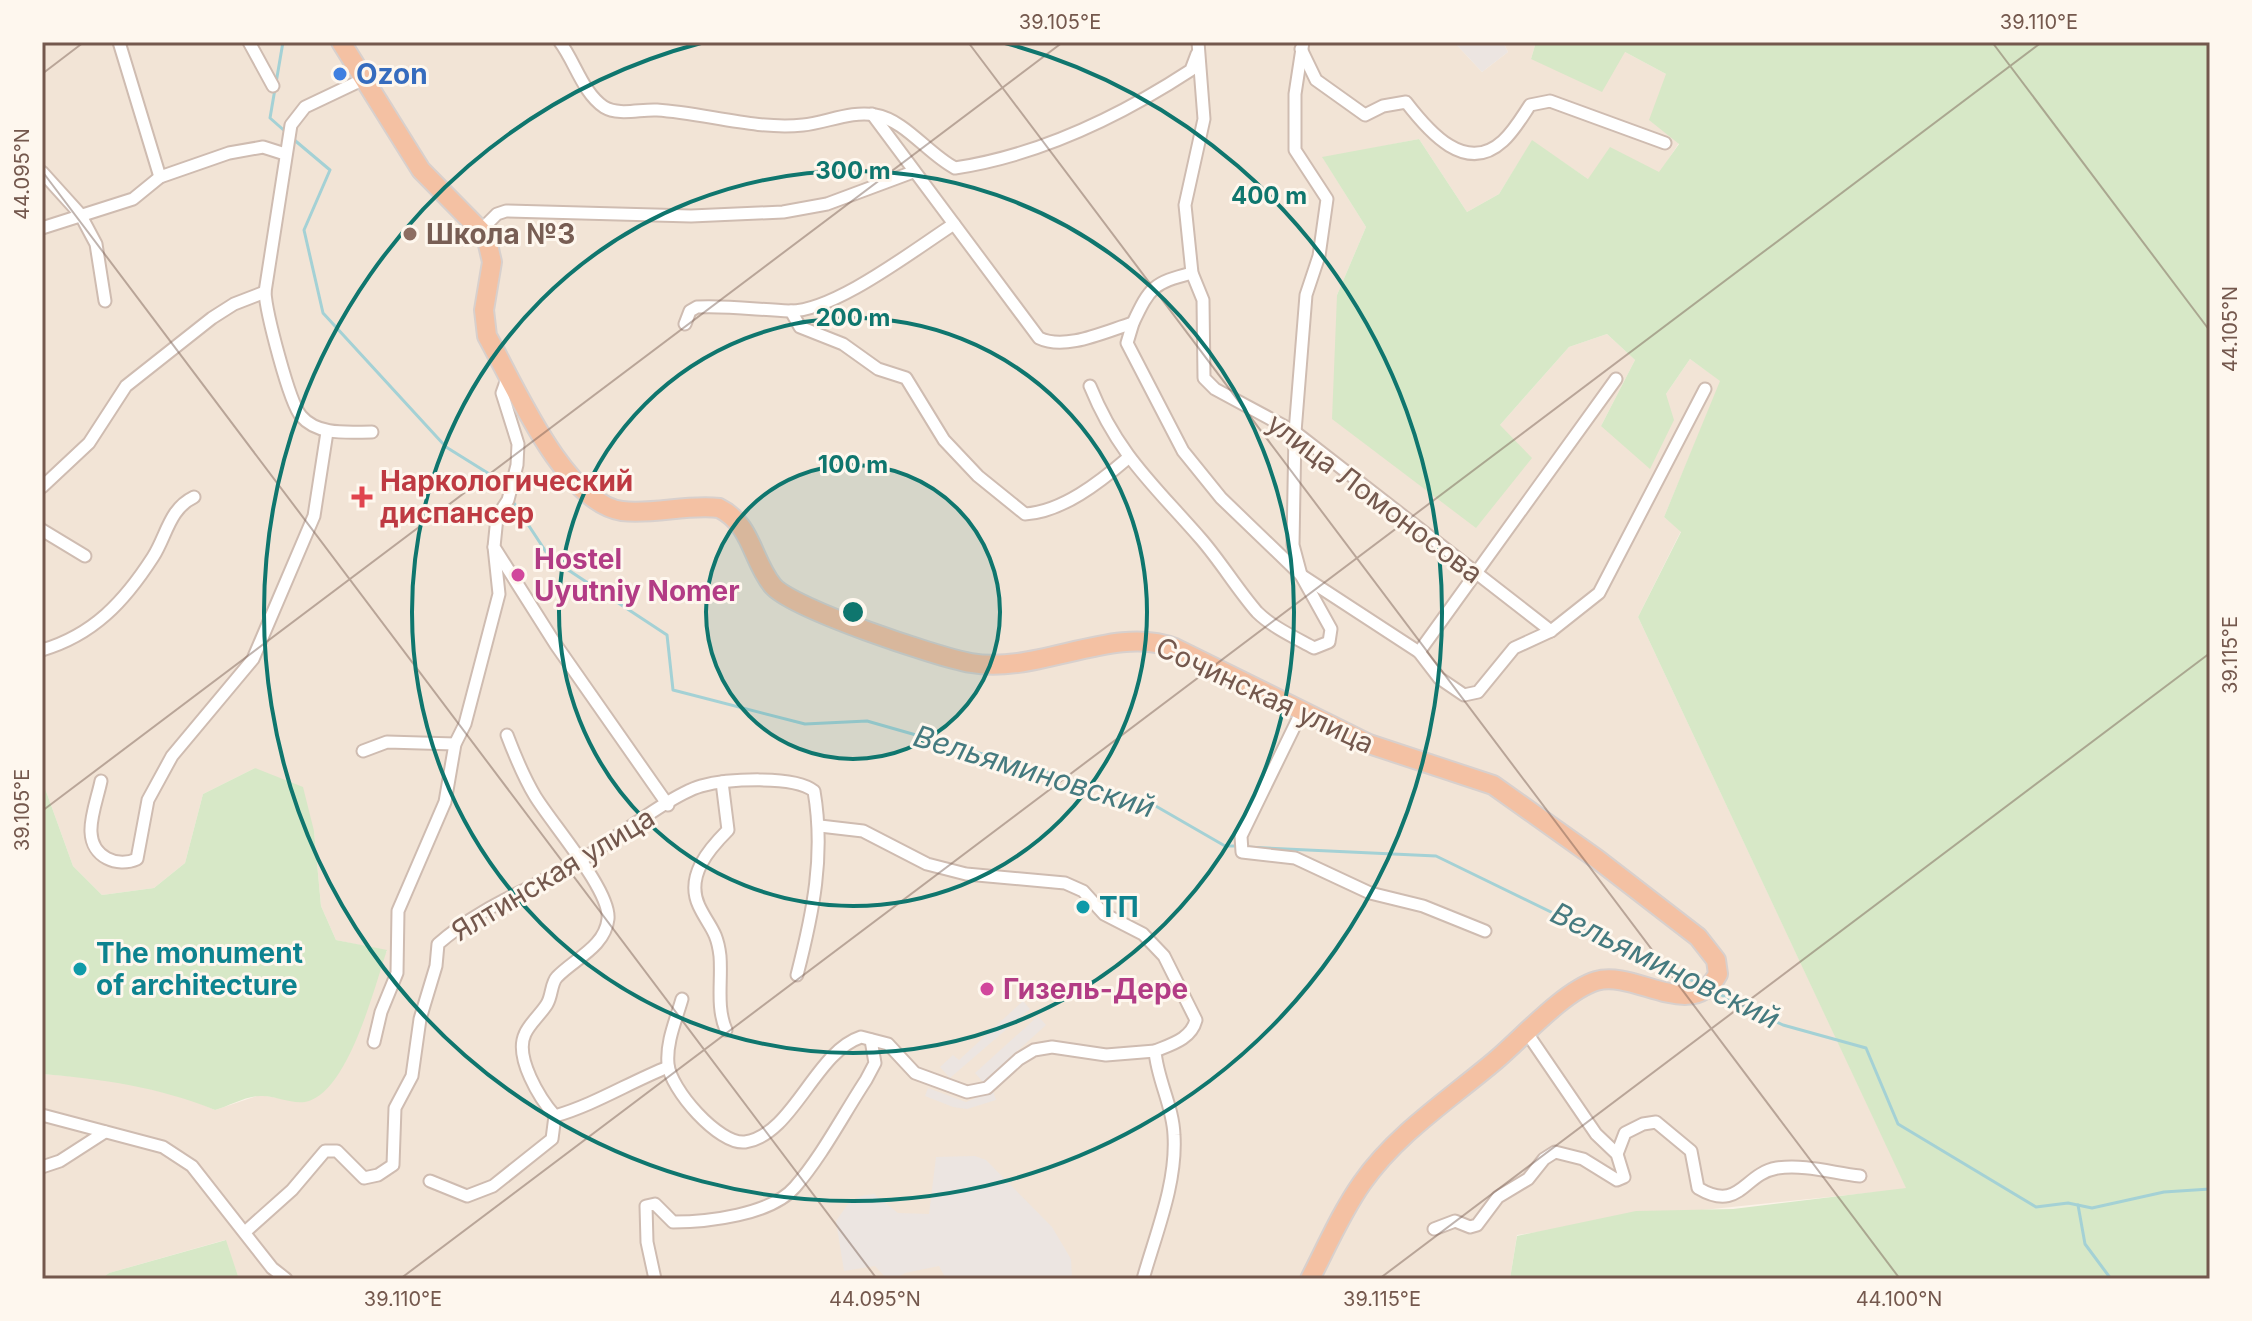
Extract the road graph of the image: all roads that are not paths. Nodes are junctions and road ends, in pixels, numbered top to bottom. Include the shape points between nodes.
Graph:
1 (119, 42) edge
2 (249, 42) edge
3 (341, 42) edge
4 (560, 42) edge
5 (1302, 45) edge
6 (1198, 46) edge
7 (364, 79) junction
8 (273, 86) dead end
9 (872, 114) junction
10 (1665, 143) dead end
11 (285, 154) junction
12 (42, 172) edge
13 (913, 172) junction
14 (160, 177) junction
15 (80, 214) junction
16 (954, 224) junction
17 (42, 228) edge
18 (482, 229) junction
19 (1192, 269) junction
20 (265, 292) junction
21 (105, 301) dead end
22 (791, 311) junction
23 (1133, 323) junction
24 (685, 324) dead end
25 (508, 376) junction
26 (1616, 379) dead end
27 (1090, 386) dead end
28 (1705, 389) dead end
29 (327, 432) junction
30 (372, 432) dead end
31 (1295, 432) junction
32 (1128, 458) junction
33 (42, 487) edge
34 (194, 497) dead end
35 (42, 530) edge
36 (494, 547) junction
37 (85, 556) dead end
38 (1476, 573) junction
39 (1301, 575) junction
40 (1551, 631) junction
41 (42, 650) edge
42 (1419, 652) junction
43 (1301, 713) junction
44 (507, 735) dead end
45 (455, 744) junction
46 (363, 751) dead end
47 (101, 781) dead end
48 (722, 782) junction
49 (668, 805) junction
50 (820, 826) junction
51 (578, 861) junction
52 (1485, 931) dead end
53 (797, 975) dead end
54 (682, 999) dead end
55 (726, 1030) dead end
56 (1527, 1033) junction
57 (871, 1040) junction
58 (374, 1042) dead end
59 (1155, 1051) junction
60 (668, 1067) junction
61 (42, 1115) edge
62 (555, 1116) junction
63 (105, 1132) junction
64 (1617, 1154) junction
65 (42, 1167) edge
66 (1860, 1176) dead end
67 (430, 1181) dead end
68 (1434, 1229) dead end
69 (245, 1232) junction
70 (286, 1279) edge
71 (655, 1279) edge
72 (1143, 1279) edge
73 (1310, 1279) edge

1 - 14 street
2 - 8 street
3 - 7 highway
4 - 9 street via 589,91 617,112 682,111 801,125
5 - 10 street via 1316,80 1365,115 1406,102 1427,130 1460,153 1480,154 1503,141 1530,105 1550,101
5 - 31 street via 1295,150 1327,199 1319,256 1306,295
6 - 9 street via 1191,70 1082,131 969,166 947,164 889,119
6 - 19 street, улица Ломоносова via 1204,119 1185,205
7 - 11 street via 305,107 291,125
7 - 18 highway via 421,170
9 - 13 street
11 - 14 street via 263,147 229,153
11 - 20 street
12 - 15 street
13 - 16 street
13 - 18 street via 827,204 783,212 691,216 506,211
14 - 15 street via 133,199
15 - 17 street
15 - 21 street via 96,244
16 - 22 street via 870,282
16 - 23 street via 1039,338 1071,341
18 - 25 highway, Сочинская улица via 492,262 484,310 487,336
19 - 23 street via 1148,290
19 - 31 street, улица Ломоносова via 1203,300 1204,378
20 - 29 street via 267,318 301,416
20 - 33 street via 212,318 126,386 89,443
22 - 24 street via 697,307
22 - 32 street via 800,327 843,344 878,369 906,378 944,440 1025,514 1041,513 1073,497
23 - 39 street via 1127,343 1183,451 1221,498
25 - 36 street via 502,393 518,444 517,465 508,500 497,517
25 - 43 highway, Сочинская улица via 584,491 621,511 706,506 726,511 742,526 773,585 806,606 988,665 1157,641
26 - 38 street
27 - 32 street
28 - 40 street via 1599,593
29 - 30 street
29 - 47 street via 314,516 253,659 172,756 148,800 137,859 115,864 99,853 90,834
31 - 38 street, улица Ломоносова
31 - 39 street via 1293,545
32 - 39 street via 1259,614 1314,648 1329,642 1331,629
34 - 41 street via 182,503 154,555 107,613 87,632
35 - 37 street
36 - 45 street via 499,594
36 - 49 street
38 - 40 street, улица Ломоносова
38 - 42 street
39 - 42 street
40 - 42 street via 1514,648 1478,692 1464,695 1439,678
43 - 52 street via 1241,839 1242,852 1295,858 1370,893 1423,906
43 - 56 highway, Сочинская улица via 1408,759 1493,785 1698,937 1719,969 1707,988 1674,995 1616,979 1596,981
44 - 51 street via 521,772
45 - 46 street via 387,742
45 - 58 street via 445,802 398,911 397,973
48 - 49 street, Ялтинская улица via 697,787
48 - 50 street, Ялтинская улица via 802,782 814,791
48 - 55 street via 728,830 701,861 696,879 698,905 717,941
49 - 51 street, Ялтинская улица
50 - 53 street via 819,875
50 - 59 street via 863,831 927,864 966,874 1065,883 1083,891 1104,914 1143,934 1164,956 1196,1020 1187,1035
51 - 62 street via 609,906 608,924 599,941 555,978 549,1001 525,1033 523,1050 543,1103
51 - 69 street, Ялтинская улица via 464,921 438,944 412,1076 395,1108 393,1165 364,1178 337,1151 325,1151
54 - 60 street
56 - 64 street via 1596,1134
56 - 73 highway, Сочинская улица via 1389,1148 1343,1212
57 - 59 street via 888,1044 915,1073 967,1092 987,1088 1034,1050 1052,1047 1106,1055
57 - 60 street via 852,1040 837,1052 778,1121 750,1141 738,1142 713,1129 679,1092
57 - 71 street via 875,1063 794,1189 763,1206 712,1222 673,1222 655,1204 646,1206
59 - 72 street via 1174,1131 1174,1160
60 - 62 street
61 - 63 street
62 - 67 street via 552,1139 493,1186 467,1196
63 - 65 street
63 - 69 street via 163,1147 192,1166
64 - 66 street via 1625,1133 1656,1122 1691,1151 1698,1188 1711,1196 1742,1191 1773,1169 1799,1166
64 - 68 street via 1624,1177 1617,1180 1583,1159 1555,1152 1528,1179 1498,1197 1477,1225 1455,1221
69 - 70 street

